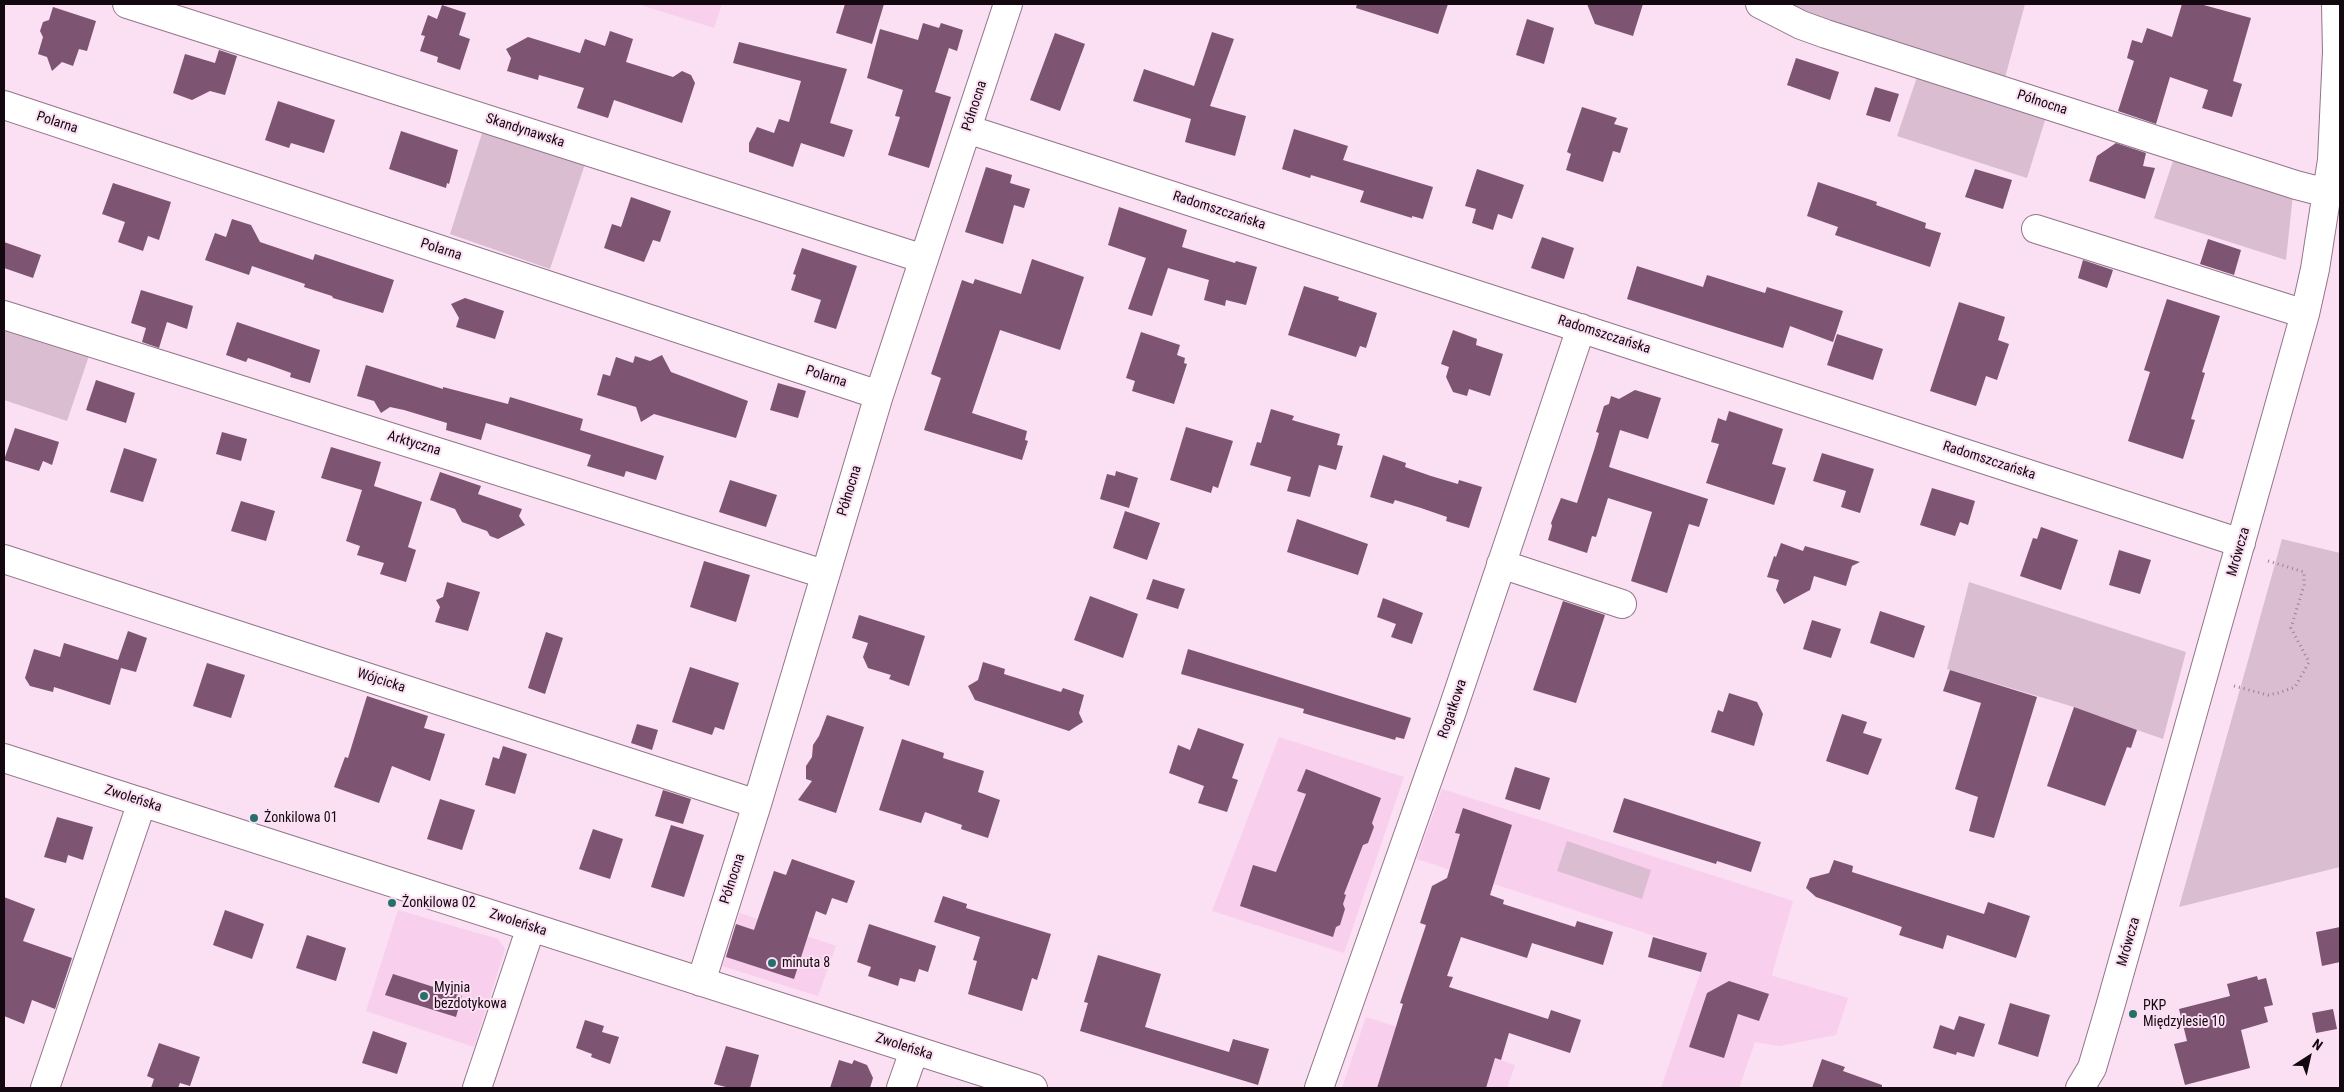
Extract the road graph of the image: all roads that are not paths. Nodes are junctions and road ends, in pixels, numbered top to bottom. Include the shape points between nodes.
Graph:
1 (127, 4) edge
2 (1008, 4) edge
3 (1760, 4) edge
4 (2336, 4) edge
5 (4, 105) edge
6 (967, 129) junction
7 (2327, 193) junction
8 (2036, 229) dead end
9 (924, 259) junction
10 (2305, 314) junction
11 (4, 315) edge
12 (1581, 328) junction
13 (879, 395) junction
14 (2241, 542) junction
15 (4, 559) edge
16 (1502, 564) junction
17 (824, 574) junction
18 (1622, 604) dead end
19 (4, 758) edge
20 (142, 802) junction
21 (757, 804) junction
22 (531, 927) junction
23 (701, 982) junction
24 (914, 1051) junction
25 (45, 1088) edge
26 (477, 1088) edge
27 (901, 1088) edge
28 (1033, 1088) edge
29 (1319, 1088) edge
30 (2080, 1088) edge

1 - 9 street, Skandynawska
2 - 6 street, Północna
3 - 7 street, Północna via 1826,34
4 - 7 street, Mrówcza via 2335,116
5 - 13 street, Polarna
6 - 9 street, Północna
6 - 12 street, Radomszczańska
7 - 10 street, Mrówcza
8 - 10 street
9 - 13 street, Północna
10 - 14 street, Mrówcza
11 - 17 street, Arktyczna
12 - 14 street, Radomszczańska
12 - 16 street, Rogatkowa
13 - 17 street, Północna
14 - 30 street, Mrówcza via 2103,1032 2092,1068
15 - 21 street, Wójcicka
16 - 18 street
16 - 29 street, Rogatkowa
17 - 21 street, Północna
19 - 20 street, Zwoleńska
20 - 22 street, Zwoleńska
20 - 25 street
21 - 23 street, Północna
22 - 23 street, Zwoleńska
22 - 26 street
23 - 24 street, Zwoleńska
24 - 27 street
24 - 28 street, Zwoleńska

